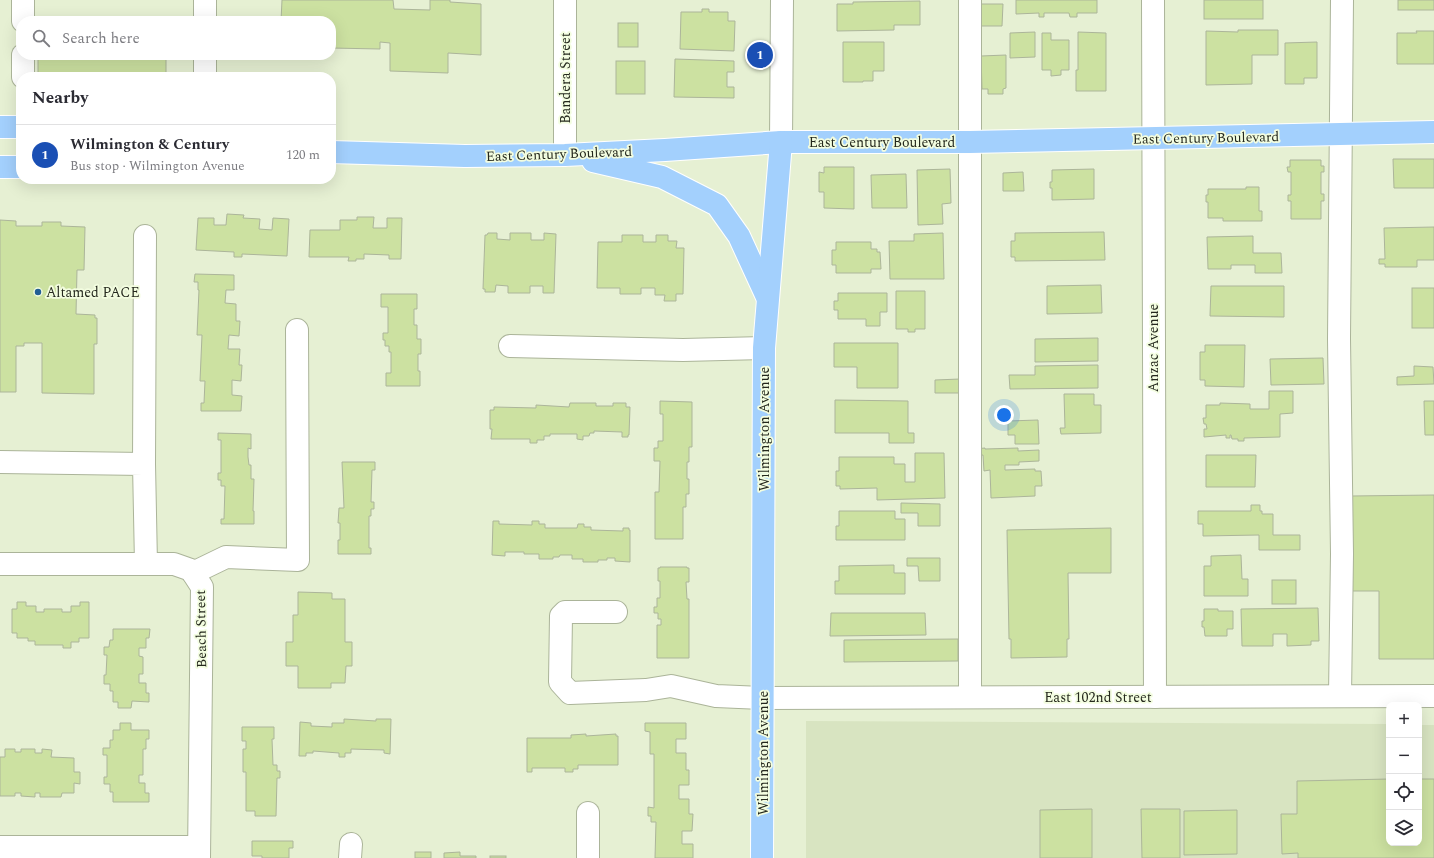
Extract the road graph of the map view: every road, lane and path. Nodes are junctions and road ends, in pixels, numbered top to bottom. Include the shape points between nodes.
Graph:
1 (23, 0) edge
2 (205, 0) edge
3 (565, 0) edge
4 (782, 0) edge
5 (970, 0) edge
6 (1153, 0) edge
7 (1342, 0) edge
8 (23, 16) edge
9 (205, 16) edge
10 (23, 60) edge
11 (205, 60) edge
12 (23, 72) edge
13 (205, 72) edge
14 (0, 127) edge
15 (16, 127) edge
16 (1434, 132) edge
17 (1342, 134) junction
18 (1152, 139) junction
19 (781, 142) junction
20 (970, 142) junction
21 (336, 152) edge
22 (565, 155) junction
23 (0, 167) edge
24 (16, 167) edge
25 (145, 236) dead end
26 (768, 298) junction
27 (297, 330) dead end
28 (510, 346) dead end
29 (764, 348) junction
30 (0, 462) edge
31 (144, 464) junction
32 (0, 564) edge
33 (146, 564) junction
34 (193, 573) junction
35 (616, 612) dead end
36 (1340, 696) junction
37 (1434, 696) edge
38 (970, 697) junction
39 (1155, 697) junction
40 (762, 698) junction
41 (588, 813) dead end
42 (0, 847) edge
43 (199, 853) edge
44 (588, 858) edge
45 (762, 858) edge

1 - 8 street
2 - 9 street
3 - 22 street, Bandera Street
4 - 19 street, Wilmington Avenue
5 - 20 street
6 - 18 street, Anzac Avenue
7 - 17 street
10 - 12 street
11 - 13 street
14 - 15 main road
16 - 17 main road, East Century Boulevard
17 - 18 main road, East Century Boulevard
17 - 36 street via 1339,339 1342,554
18 - 20 main road, East Century Boulevard
18 - 39 street, Anzac Avenue
19 - 20 main road, East Century Boulevard
19 - 22 main road, East Century Boulevard
19 - 26 main road, Wilmington Avenue
20 - 38 street
21 - 22 main road, East Century Boulevard via 465,156
22 - 26 main road via 662,177 717,205 739,236
23 - 24 main road
25 - 31 street
26 - 29 main road, Wilmington Avenue
27 - 34 street via 298,560 226,557
28 - 29 street via 683,350
29 - 40 main road, Wilmington Avenue
30 - 31 street
31 - 33 street
32 - 33 street, Beach Street
33 - 34 street, Beach Street via 174,564
34 - 43 street, Beach Street via 202,587
35 - 40 street, East 102nd Street via 565,612 561,616 560,682 570,693 646,690 675,702 716,696
36 - 37 street, East 102nd Street
36 - 39 street, East 102nd Street
38 - 39 street, East 102nd Street
38 - 40 street, East 102nd Street
40 - 45 main road, Wilmington Avenue
41 - 44 street
42 - 43 street

